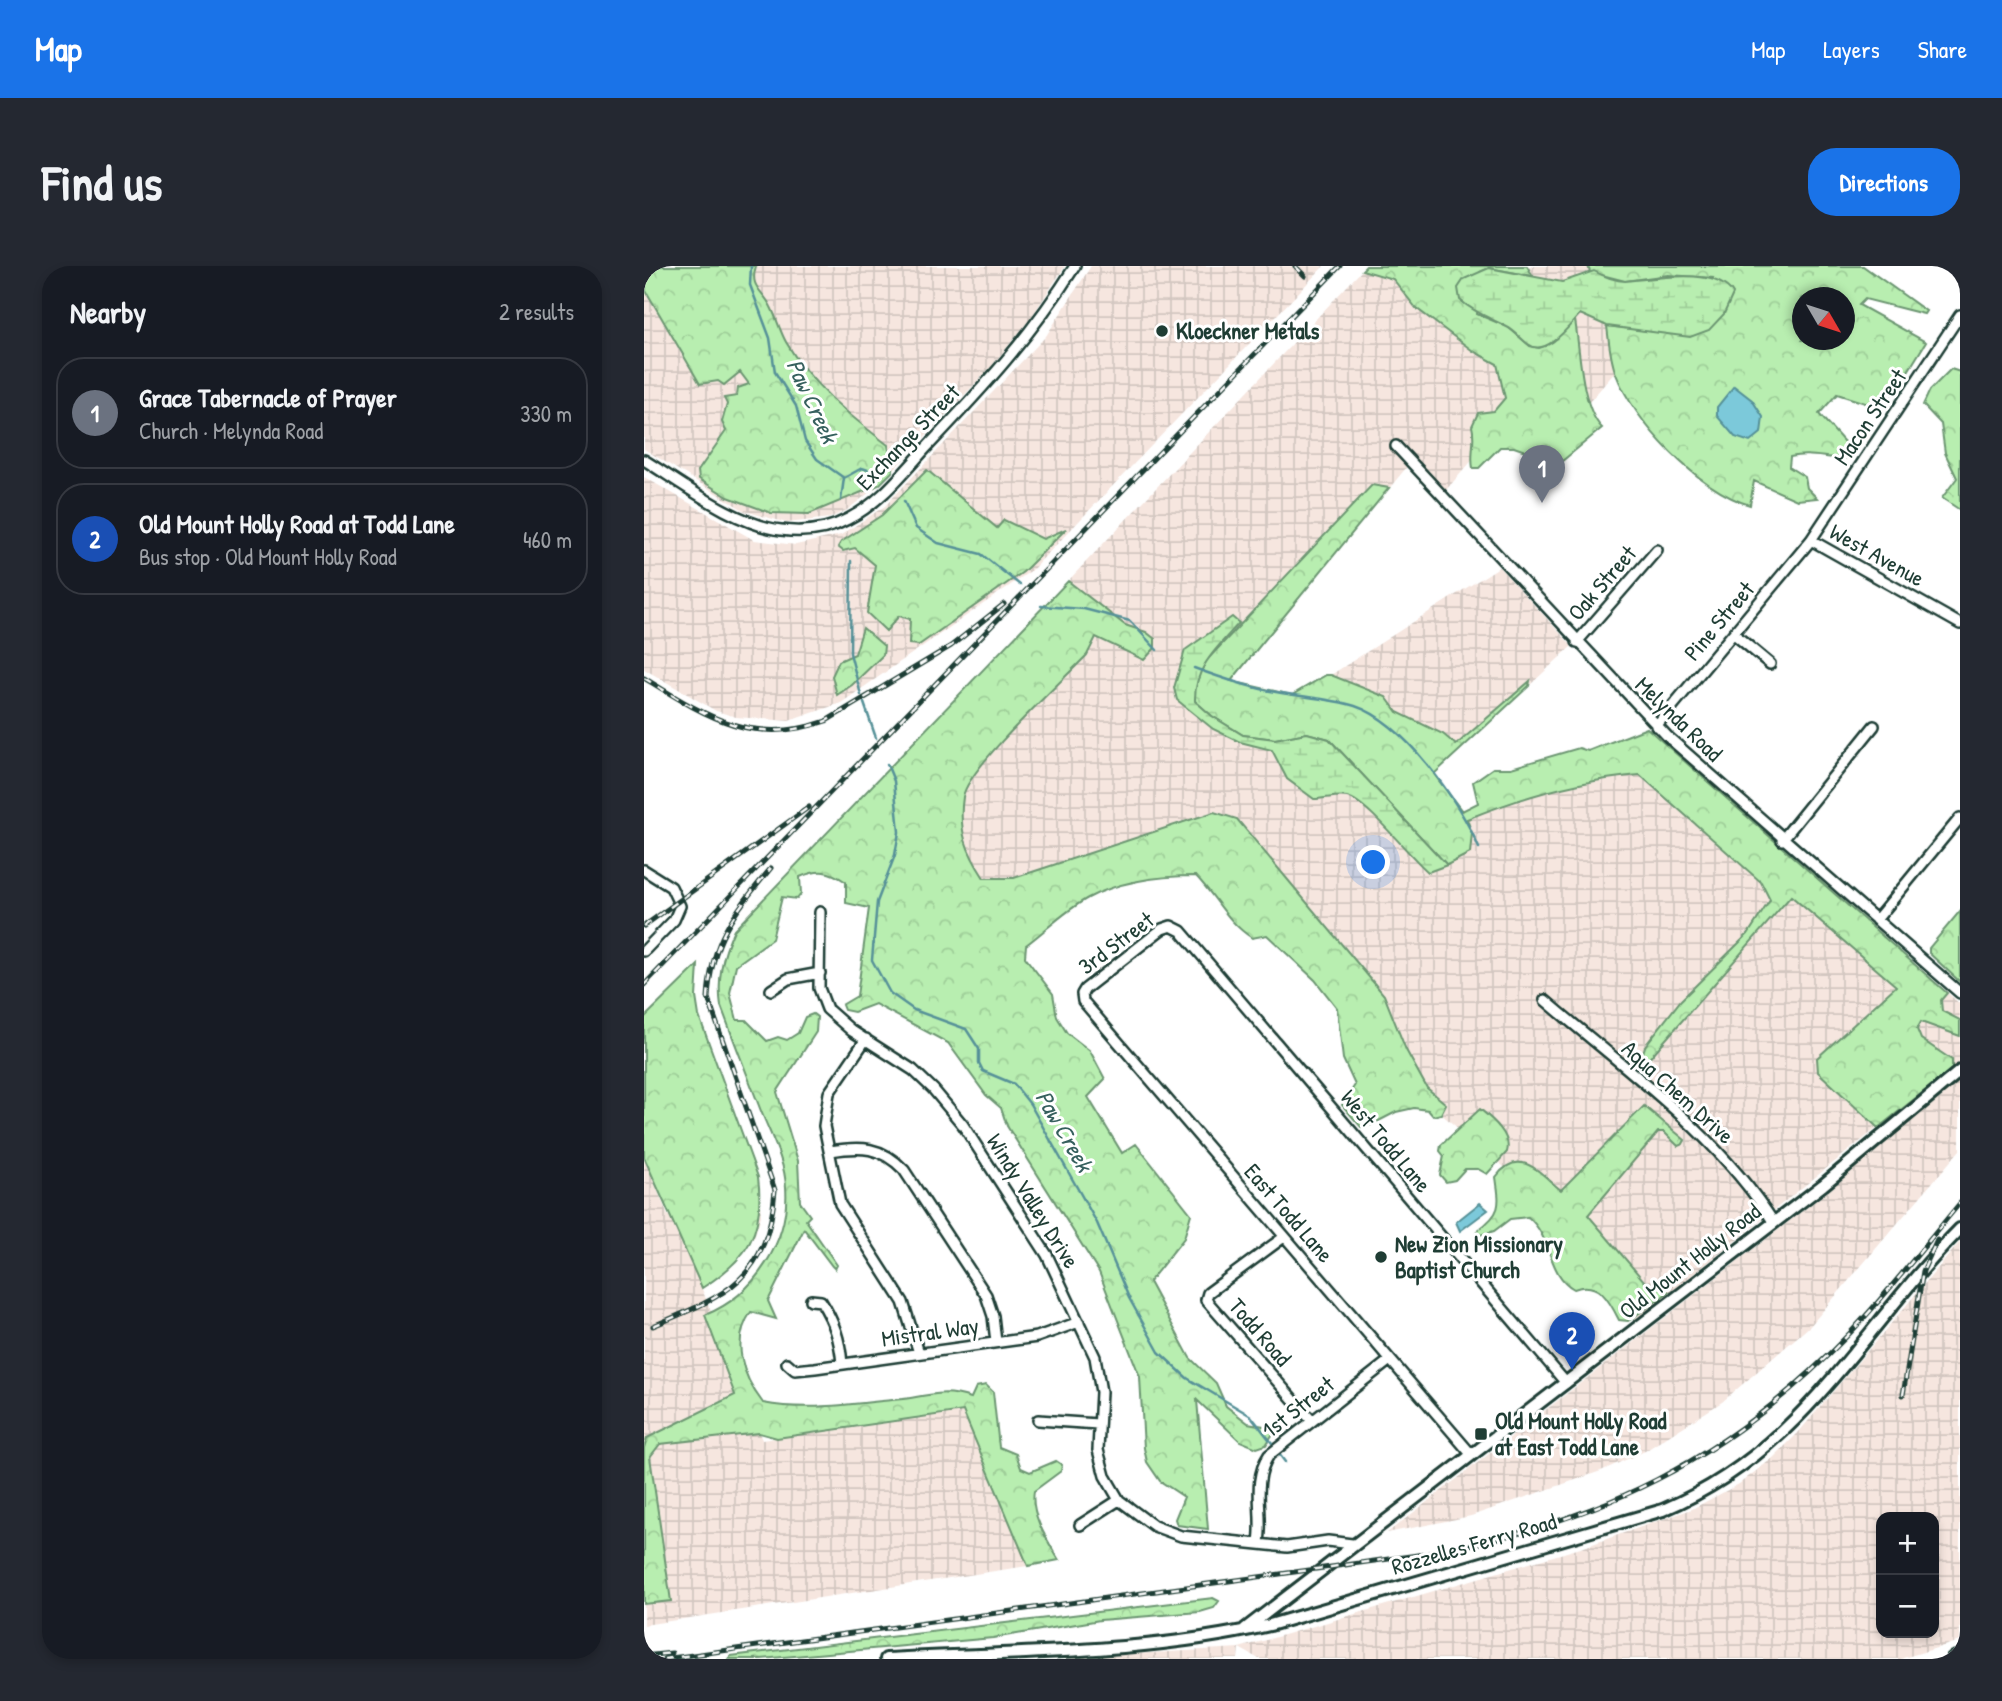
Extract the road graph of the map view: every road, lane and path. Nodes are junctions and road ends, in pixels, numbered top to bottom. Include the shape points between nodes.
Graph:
1 (1076, 266) edge
2 (1960, 315) edge
3 (1396, 446) dead end
4 (644, 460) edge
5 (1811, 540) junction
6 (1657, 550) dead end
7 (1960, 624) edge
8 (1734, 634) junction
9 (1577, 642) junction
10 (1770, 664) dead end
11 (1656, 726) junction
12 (1874, 726) dead end
13 (1960, 818) edge
14 (1782, 840) junction
15 (644, 870) edge
16 (820, 912) dead end
17 (1876, 920) junction
18 (1174, 926) joint
19 (644, 951) edge
20 (820, 973) junction
21 (771, 990) dead end
22 (1960, 993) edge
23 (1082, 994) joint
24 (1545, 1000) dead end
25 (866, 1039) junction
26 (1960, 1071) edge
27 (830, 1151) junction
28 (1774, 1223) junction
29 (1960, 1229) edge
30 (1284, 1237) junction
31 (811, 1300) dead end
32 (1079, 1322) junction
33 (996, 1342) junction
34 (919, 1353) junction
35 (1390, 1360) junction
36 (787, 1363) dead end
37 (842, 1364) junction
38 (1566, 1383) junction
39 (1038, 1420) dead end
40 (1312, 1421) junction
41 (1098, 1424) junction
42 (1471, 1454) junction
43 (1119, 1500) junction
44 (1080, 1525) dead end
45 (1259, 1542) junction
46 (1352, 1544) junction
47 (1241, 1632) junction
48 (1960, 1658) edge
49 (886, 1659) edge
50 (1954, 1659) edge

1 - 4 street, Exchange Street via 995,376 878,499 849,519 816,530 764,527
2 - 5 street, Macon Street
3 - 9 street, Melynda Road
5 - 7 street, West Avenue
5 - 8 street, Pine Street
6 - 9 street, Oak Street
8 - 10 street
8 - 11 street, Pine Street
9 - 11 street, Melynda Road
11 - 14 street, Melynda Road
12 - 14 street
13 - 17 street
14 - 17 street, Melynda Road
15 - 19 street via 671,887 679,901 674,920
16 - 20 street, Windy Valley Drive
17 - 22 street, Melynda Road
18 - 23 street, 3rd Street via 1162,929
18 - 38 street, West Todd Lane
20 - 21 street via 788,979
20 - 25 street, Windy Valley Drive via 819,988 827,1009
23 - 30 street, East Todd Lane via 1083,1001
24 - 28 street, Aqua Chem Drive via 1718,1152
25 - 27 street via 829,1093 824,1126
25 - 32 street, Windy Valley Drive via 913,1070 963,1125 1033,1231
26 - 28 street, Old Mount Holly Road
27 - 33 street via 871,1148 904,1170 986,1295
27 - 34 street via 840,1204 903,1302
28 - 38 street, Old Mount Holly Road
29 - 47 street, Rozzelles Ferry Road via 1799,1417 1723,1480 1684,1501 1624,1522
30 - 35 street, East Todd Lane
30 - 40 street, Todd Road via 1208,1293 1206,1300
31 - 37 street via 821,1301 834,1322
32 - 33 street, Mistral Way via 1037,1337
32 - 41 street, Windy Valley Drive via 1100,1373
33 - 34 street, Mistral Way
34 - 37 street, Mistral Way
35 - 40 street, 1st Street
35 - 42 street, East Todd Lane
36 - 37 street, Mistral Way via 795,1370
38 - 42 street, Old Mount Holly Road
39 - 41 street
40 - 45 street, 1st Street via 1262,1465
41 - 43 street, Windy Valley Drive via 1101,1464
42 - 46 street, Old Mount Holly Road
43 - 44 street
43 - 45 street, Windy Valley Drive via 1167,1532
45 - 46 street, Windy Valley Drive via 1287,1547 1328,1541
46 - 47 street, Old Mount Holly Road
47 - 49 street, Rozzelles Ferry Road via 1167,1642
48 - 50 highway

